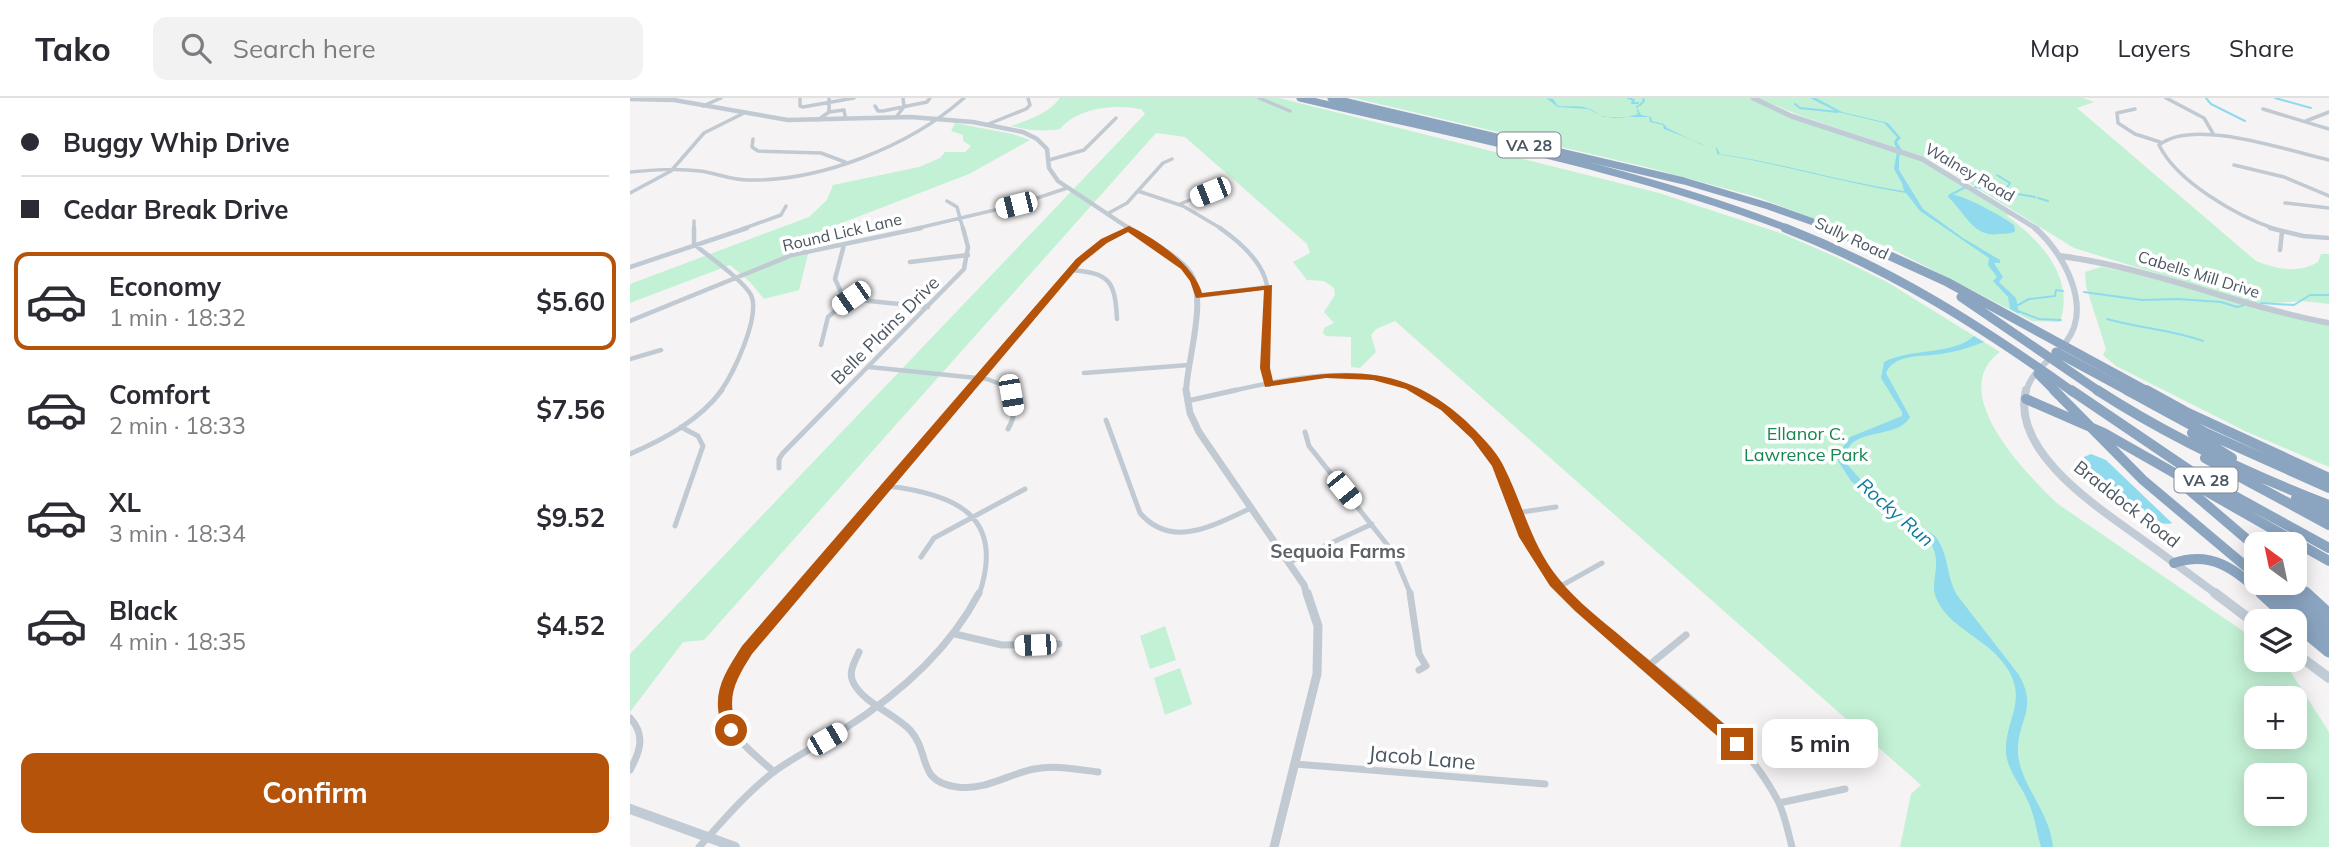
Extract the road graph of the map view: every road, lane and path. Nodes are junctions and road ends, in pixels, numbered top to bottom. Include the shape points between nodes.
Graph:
1 (721, 98) edge
2 (800, 98) edge
3 (854, 98) edge
4 (910, 98) edge
5 (930, 98) edge
6 (964, 98) edge
7 (1028, 98) edge
8 (1259, 98) edge
9 (1300, 98) edge
10 (1331, 98) edge
11 (1753, 98) edge
12 (2166, 98) edge
13 (630, 99) edge
14 (903, 99) edge
15 (829, 100) edge
16 (703, 106) junction
17 (875, 106) dead end
18 (904, 107) junction
19 (2134, 109) dead end
20 (2263, 109) dead end
21 (1290, 111) dead end
22 (829, 112) junction
23 (2329, 112) edge
24 (742, 114) junction
25 (845, 116) dead end
26 (896, 117) junction
27 (939, 118) junction
28 (1116, 118) dead end
29 (816, 121) junction
30 (2306, 121) junction
31 (986, 125) junction
32 (2329, 129) edge
33 (2214, 135) junction
34 (753, 139) dead end
35 (2160, 142) junction
36 (1172, 159) dead end
37 (1049, 160) junction
38 (2329, 160) edge
39 (845, 162) junction
40 (2234, 165) dead end
41 (671, 170) junction
42 (630, 172) edge
43 (1067, 188) junction
44 (1138, 191) junction
45 (1210, 192) dead end
46 (630, 193) edge
47 (2327, 193) edge
48 (947, 201) dead end
49 (2285, 203) dead end
50 (1180, 204) junction
51 (786, 206) dead end
52 (2329, 208) edge
53 (1107, 214) junction
54 (960, 218) junction
55 (694, 221) dead end
56 (1129, 229) junction
57 (2281, 232) junction
58 (2329, 238) edge
59 (694, 244) junction
60 (844, 245) junction
61 (1876, 248) junction
62 (2280, 250) dead end
63 (968, 255) junction
64 (2060, 256) junction
65 (910, 262) dead end
66 (630, 267) edge
67 (1070, 270) junction
68 (735, 279) junction
69 (1268, 287) junction
70 (1199, 296) junction
71 (851, 298) junction
72 (928, 307) junction
73 (1117, 319) dead end
74 (630, 321) edge
75 (2329, 323) edge
76 (1994, 335) junction
77 (821, 345) dead end
78 (661, 351) dead end
79 (2056, 352) junction
80 (630, 359) edge
81 (1189, 365) junction
82 (869, 367) junction
83 (1084, 373) dead end
84 (979, 378) junction
85 (2112, 384) junction
86 (1269, 385) junction
87 (2026, 398) junction
88 (1187, 401) junction
89 (2113, 401) junction
90 (1106, 420) dead end
91 (681, 427) junction
92 (1008, 429) dead end
93 (1305, 432) dead end
94 (2138, 451) junction
95 (630, 454) edge
96 (2286, 465) junction
97 (779, 468) dead end
98 (2329, 477) edge
99 (887, 486) junction
100 (1025, 489) dead end
101 (2329, 490) edge
102 (2169, 502) junction
103 (2329, 505) edge
104 (1556, 506) dead end
105 (1251, 508) junction
106 (1516, 513) junction
107 (2329, 515) edge
108 (973, 516) junction
109 (1372, 524) junction
110 (2329, 525) edge
111 (674, 526) dead end
112 (2244, 537) edge
113 (2329, 548) edge
114 (921, 557) dead end
115 (2244, 560) edge
116 (2329, 561) edge
117 (1290, 562) junction
118 (2174, 563) junction
119 (1602, 564) dead end
120 (2244, 565) edge
121 (1559, 587) junction
122 (2278, 595) edge
123 (2289, 595) edge
124 (2307, 595) edge
125 (2278, 609) edge
126 (2244, 615) edge
127 (2329, 615) edge
128 (2329, 626) edge
129 (2307, 633) edge
130 (955, 634) junction
131 (1686, 635) dead end
132 (2329, 637) edge
133 (1059, 644) dead end
134 (2329, 651) edge
135 (859, 652) dead end
136 (2307, 662) edge
137 (1648, 666) junction
138 (1423, 668) dead end
139 (2329, 678) edge
140 (878, 704) junction
141 (630, 718) edge
142 (1295, 764) junction
143 (630, 771) edge
144 (774, 772) junction
145 (1098, 772) dead end
146 (1545, 784) dead end
147 (1845, 789) dead end
148 (1779, 803) junction
149 (630, 809) edge
150 (708, 837) junction
151 (699, 847) edge
152 (735, 847) edge
153 (1273, 847) edge
154 (1792, 847) edge

1 - 16 street
2 - 15 street via 803,107
3 - 15 street
4 - 14 street
5 - 18 street
6 - 27 street
7 - 31 street via 1026,109
8 - 21 street
9 - 76 highway, Sully Road / VA 28 via 1633,178 1741,210 1884,270
10 - 61 highway, Sully Road / VA 28 via 1703,186
11 - 64 main road, Walney Road via 1932,164 2021,218
12 - 33 street via 2204,118
13 - 16 street
14 - 18 street
15 - 22 street
16 - 24 street
17 - 18 street via 878,111
18 - 26 street
19 - 35 street via 2117,113 2118,123
20 - 30 street
22 - 25 street via 844,110
22 - 29 street
23 - 30 street
24 - 29 street
24 - 41 street via 704,133
26 - 27 street
26 - 29 street
27 - 31 street
27 - 39 street
28 - 37 street via 1082,152
30 - 32 street
31 - 37 street via 1033,136 1045,145
33 - 35 street via 2180,133
33 - 38 street
34 - 39 street via 752,147 758,151 821,153
35 - 57 street via 2159,150 2166,159 2232,212
36 - 44 street
37 - 43 street via 1053,175
39 - 41 street via 764,180
40 - 47 street via 2273,173
41 - 42 street
41 - 46 street
43 - 53 street
43 - 54 street, Round Lick Lane
44 - 50 street
44 - 53 street
45 - 50 street
48 - 54 street via 956,206
49 - 52 street
50 - 69 street via 1247,248 1260,264
51 - 59 street via 775,218
53 - 56 street
54 - 60 street, Round Lick Lane
54 - 63 street
55 - 59 street
56 - 67 street via 1096,246
56 - 70 street via 1184,267
57 - 58 street
57 - 62 street
59 - 66 street
59 - 68 street
60 - 68 street, Round Lick Lane via 792,255
60 - 71 street via 835,281
61 - 89 highway via 1956,294
61 - 96 highway, Sully Road / VA 28
63 - 65 street
63 - 72 street, Belle Plains Drive via 961,274
64 - 75 street, Cabells Mill Drive via 2128,266
64 - 79 main road, Walney Road via 2080,312 2069,340
67 - 73 street via 1095,273 1111,281
67 - 84 street
68 - 74 street, Round Lick Lane
68 - 91 street via 752,297 755,310 732,374 718,396
69 - 70 street
69 - 86 street via 1265,368
70 - 81 street
71 - 72 street
71 - 77 street via 826,319
72 - 82 street, Belle Plains Drive
76 - 102 highway
76 - 113 highway, Sully Road / VA 28 via 2179,464
78 - 80 street
79 - 85 highway
79 - 87 main road, Braddock Road via 2030,376
81 - 83 street
81 - 88 street
82 - 84 street
82 - 97 street, Belle Plains Drive via 783,453
84 - 92 street via 1002,383 1009,390 1015,415
84 - 99 street
85 - 96 highway via 2204,432
85 - 107 highway
86 - 88 street
86 - 106 street via 1326,375 1358,375 1421,392 1445,408 1488,450
87 - 94 highway
87 - 118 main road, Braddock Road via 2028,423 2054,467 2083,495
88 - 105 street via 1199,432
89 - 103 highway via 2211,454
89 - 110 highway
90 - 105 street via 1140,513 1149,524 1190,532
91 - 95 street
91 - 111 street via 698,436 703,446
93 - 109 street via 1309,446
94 - 112 highway
94 - 116 highway
96 - 98 highway, Sully Road / VA 28
96 - 101 highway
99 - 108 street via 941,495
99 - 144 street via 747,650 727,683 723,702 727,724
100 - 108 street
102 - 115 highway
102 - 120 highway
104 - 106 street
105 - 117 street
106 - 121 street via 1534,555
108 - 114 street via 934,538
108 - 130 street via 985,536 988,566 977,600
109 - 117 street
109 - 138 street via 1393,552 1408,585
117 - 142 street via 1311,598 1319,639 1317,674
118 - 125 highway via 2195,556 2221,563
118 - 126 main road, Braddock Road
119 - 121 street
121 - 137 street
122 - 132 highway
123 - 128 highway
124 - 127 highway
129 - 134 highway
130 - 133 street via 1002,645
130 - 140 street
131 - 137 street
135 - 140 street via 852,680
136 - 139 main road
137 - 148 street via 1737,744
140 - 144 street
140 - 145 street via 911,730 925,769 946,784 979,786 1049,767
141 - 143 street via 641,736
142 - 146 street, Jacob Lane
142 - 153 street
144 - 150 street
147 - 148 street
148 - 154 street
149 - 150 main road
150 - 151 street
150 - 152 main road

